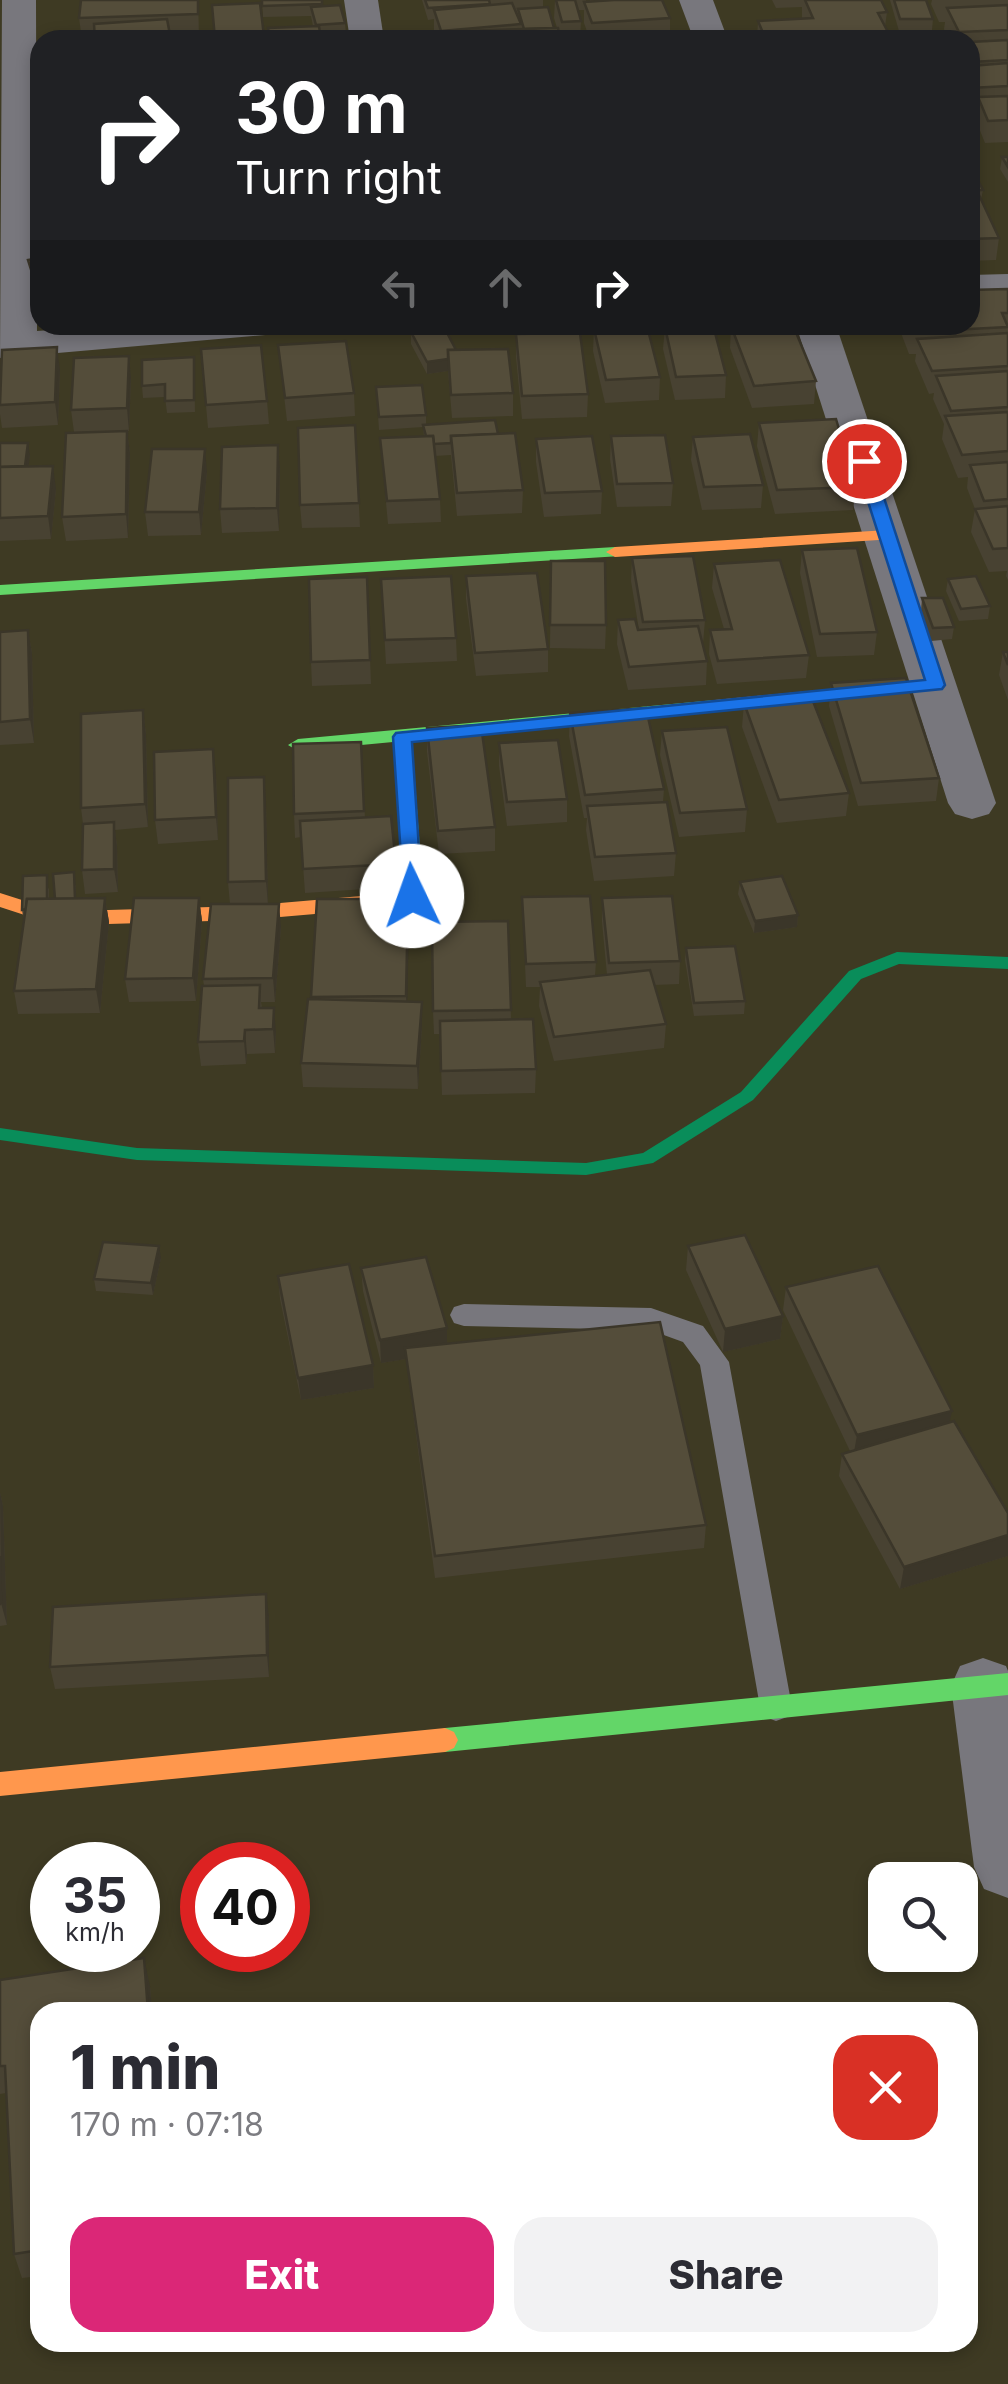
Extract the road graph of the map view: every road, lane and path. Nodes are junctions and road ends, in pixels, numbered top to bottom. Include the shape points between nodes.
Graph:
1 (19, 0) edge
2 (361, 0) edge
3 (696, 0) edge
4 (366, 30) edge
5 (707, 30) edge
6 (1008, 286) edge
7 (980, 287) edge
8 (147, 335) edge
9 (819, 335) edge
10 (8, 346) edge
11 (888, 535) junction
12 (0, 590) edge
13 (936, 685) junction
14 (402, 737) junction
15 (298, 745) edge
16 (972, 803) dead end
17 (0, 900) edge
18 (464, 1316) dead end
19 (996, 1685) edge
20 (776, 1708) junction
21 (0, 1784) edge
22 (1008, 1866) edge

1 - 10 street
2 - 4 street
3 - 5 street
6 - 7 street
8 - 10 street
9 - 11 street
11 - 12 street
11 - 13 street
13 - 14 street
13 - 16 street
14 - 15 street
14 - 17 street via 413,890 408,900 74,918
18 - 20 lane via 651,1318 693,1334 714,1362
19 - 20 street
19 - 22 street
20 - 21 street

